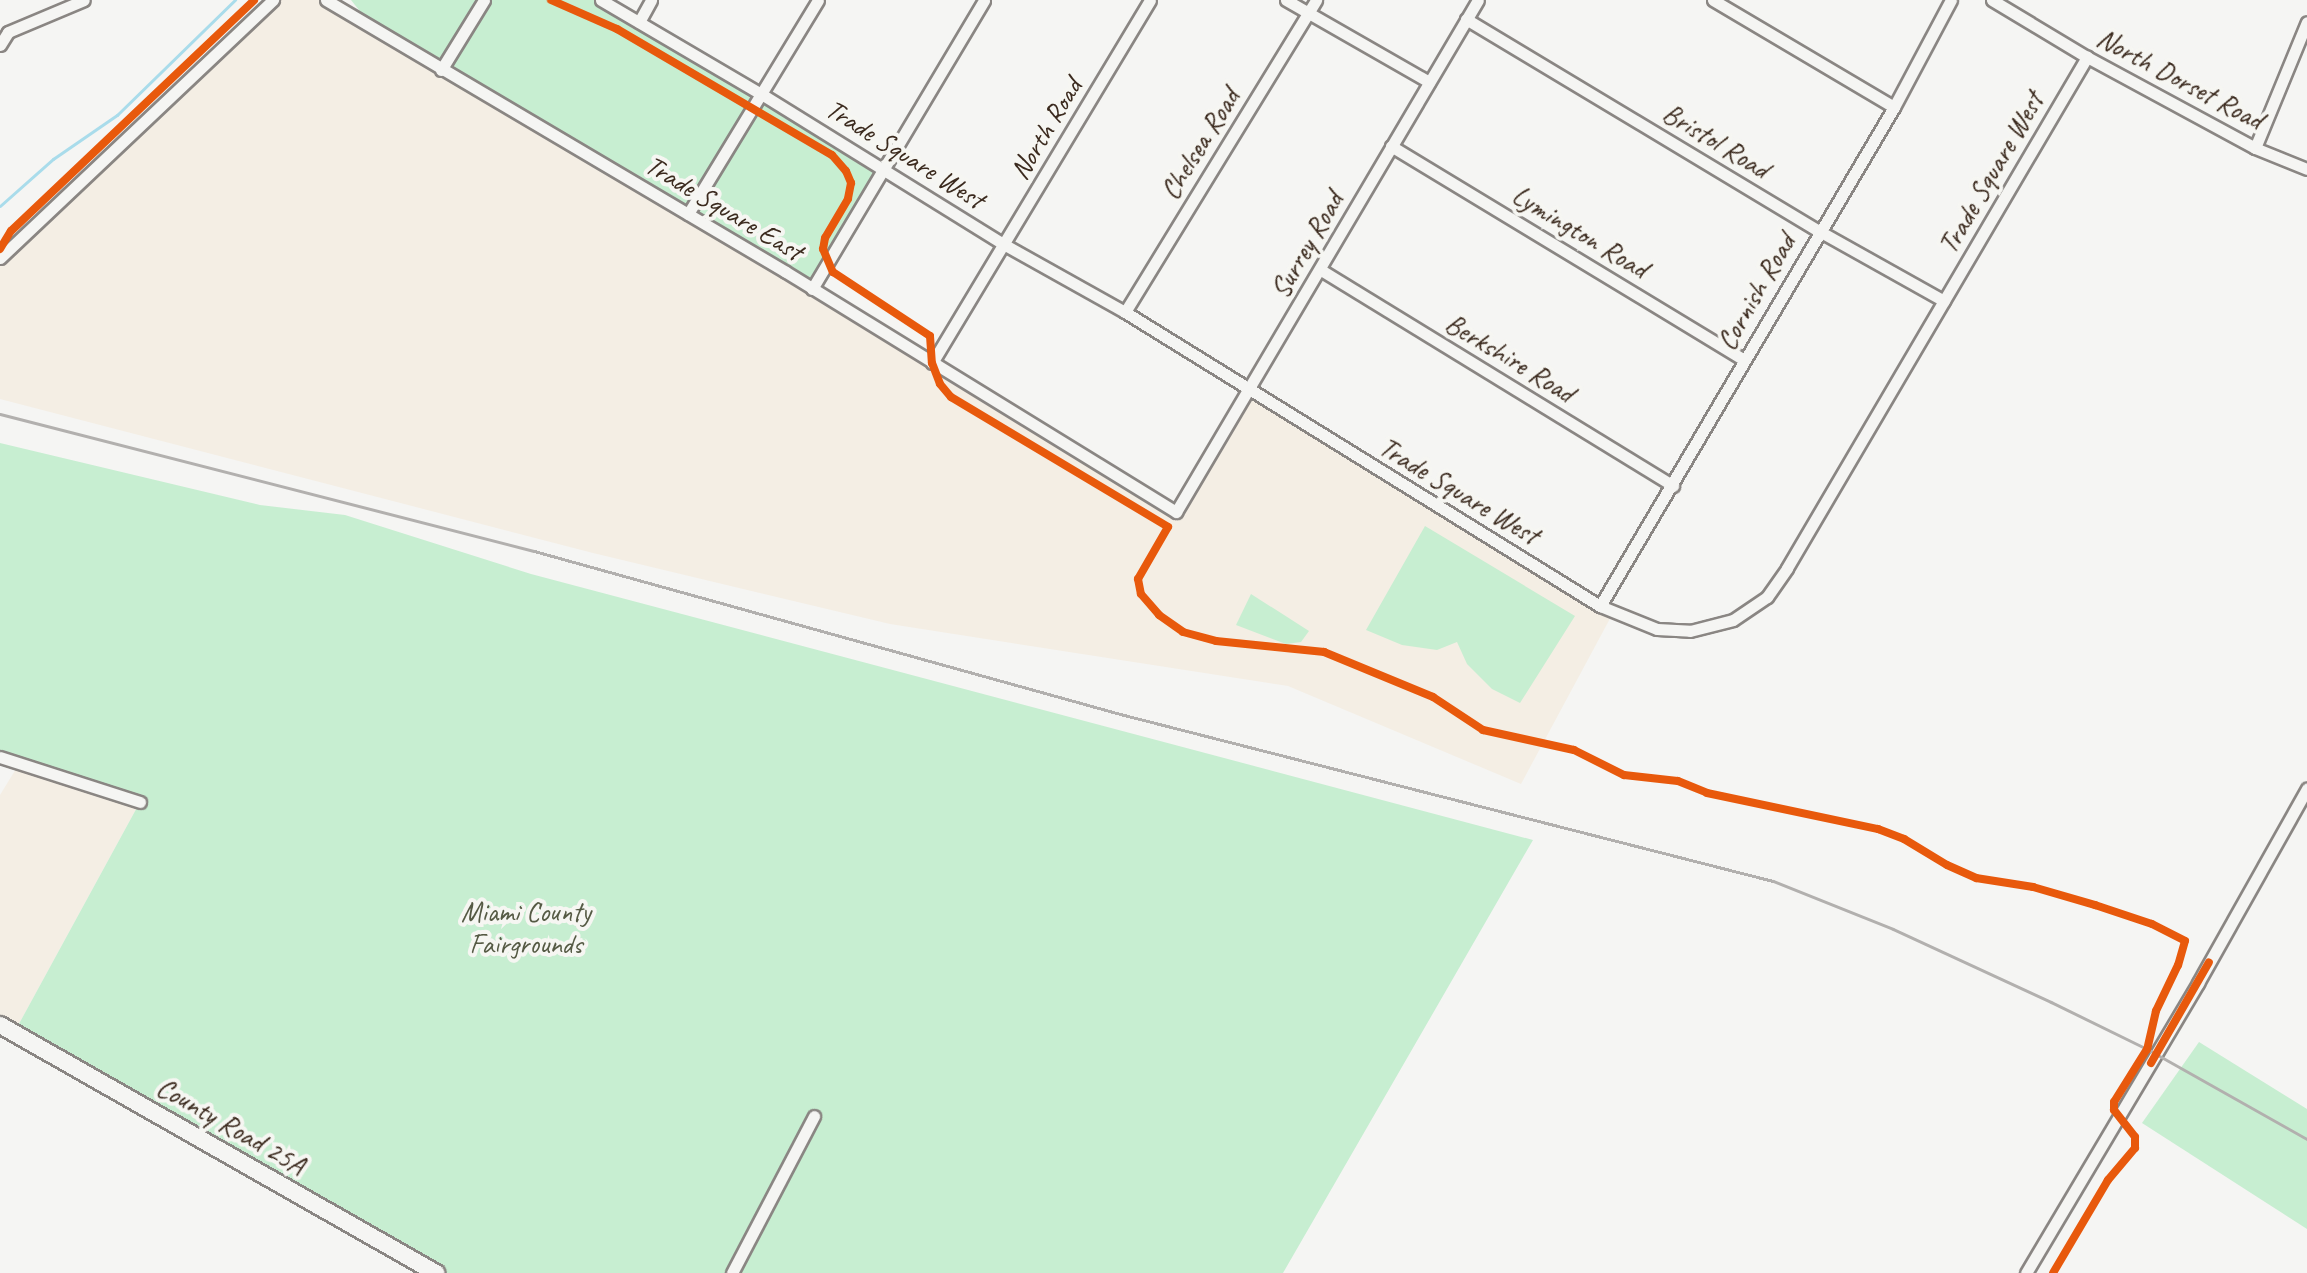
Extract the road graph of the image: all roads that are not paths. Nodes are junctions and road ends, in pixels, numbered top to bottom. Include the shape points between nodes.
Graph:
1 (84, 0) edge
2 (273, 0) edge
3 (326, 0) edge
4 (484, 0) edge
5 (601, 0) edge
6 (651, 0) edge
7 (818, 0) edge
8 (984, 0) edge
9 (1150, 0) edge
10 (1286, 0) edge
11 (1316, 0) edge
12 (1478, 0) edge
13 (1713, 0) edge
14 (1951, 0) edge
15 (1992, 0) edge
16 (1308, 13) junction
17 (1466, 19) junction
18 (639, 22) junction
19 (2307, 22) edge
20 (0, 45) edge
21 (2087, 57) junction
22 (441, 70) junction
23 (1429, 82) junction
24 (763, 95) junction
25 (1894, 107) junction
26 (1391, 146) junction
27 (2255, 148) junction
28 (886, 169) junction
29 (2307, 169) edge
30 (688, 214) junction
31 (1819, 231) junction
32 (1005, 245) junction
33 (0, 258) edge
34 (1321, 270) junction
35 (812, 289) junction
36 (1944, 301) junction
37 (1125, 312) junction
38 (1744, 360) junction
39 (932, 363) junction
40 (1249, 391) junction
41 (1673, 486) junction
42 (1176, 512) joint
43 (1600, 606) junction
44 (0, 757) edge
45 (2307, 789) edge
46 (140, 802) dead end
47 (0, 1025) edge
48 (814, 1116) dead end
49 (436, 1273) edge
50 (732, 1273) edge
51 (2026, 1273) edge

1 - 20 street via 8,32
2 - 33 street
3 - 22 street, Trade Square East
4 - 22 street
5 - 18 street, Trade Square West
6 - 18 street
7 - 24 street
8 - 28 street
9 - 32 street, North Road
10 - 16 street
11 - 16 street, Chelsea Road
12 - 17 street, Surrey Road
13 - 25 street
14 - 25 street, Cornish Road
15 - 21 street, North Dorset Road
16 - 23 street
16 - 37 street, Chelsea Road
17 - 23 street, Surrey Road
17 - 31 street, Bristol Road
18 - 24 street, Trade Square West
19 - 27 street
21 - 27 street, North Dorset Road
21 - 36 street, Trade Square West
22 - 30 street, Trade Square East
23 - 26 street, Surrey Road
24 - 28 street, Trade Square West
24 - 30 street
25 - 31 street, Cornish Road
26 - 34 street, Surrey Road
26 - 38 street, Lymington Road
27 - 29 street, North Dorset Road
28 - 32 street, Trade Square West
28 - 35 street
30 - 35 street, Trade Square East
31 - 36 street, Bristol Road
31 - 38 street, Cornish Road
32 - 37 street, Trade Square West
32 - 39 street, North Road
34 - 40 street, Surrey Road
34 - 41 street, Berkshire Road
35 - 39 street, Trade Square East
36 - 43 street, Trade Square West via 1767,597 1733,620 1690,631 1657,629
37 - 40 street, Trade Square West
38 - 41 street, Cornish Road
39 - 42 street, Trade Square East
40 - 42 street, Surrey Road
40 - 43 street, Trade Square West
41 - 43 street, Cornish Road
44 - 46 street
45 - 51 street
47 - 49 main road, County Road 25A
48 - 50 street

